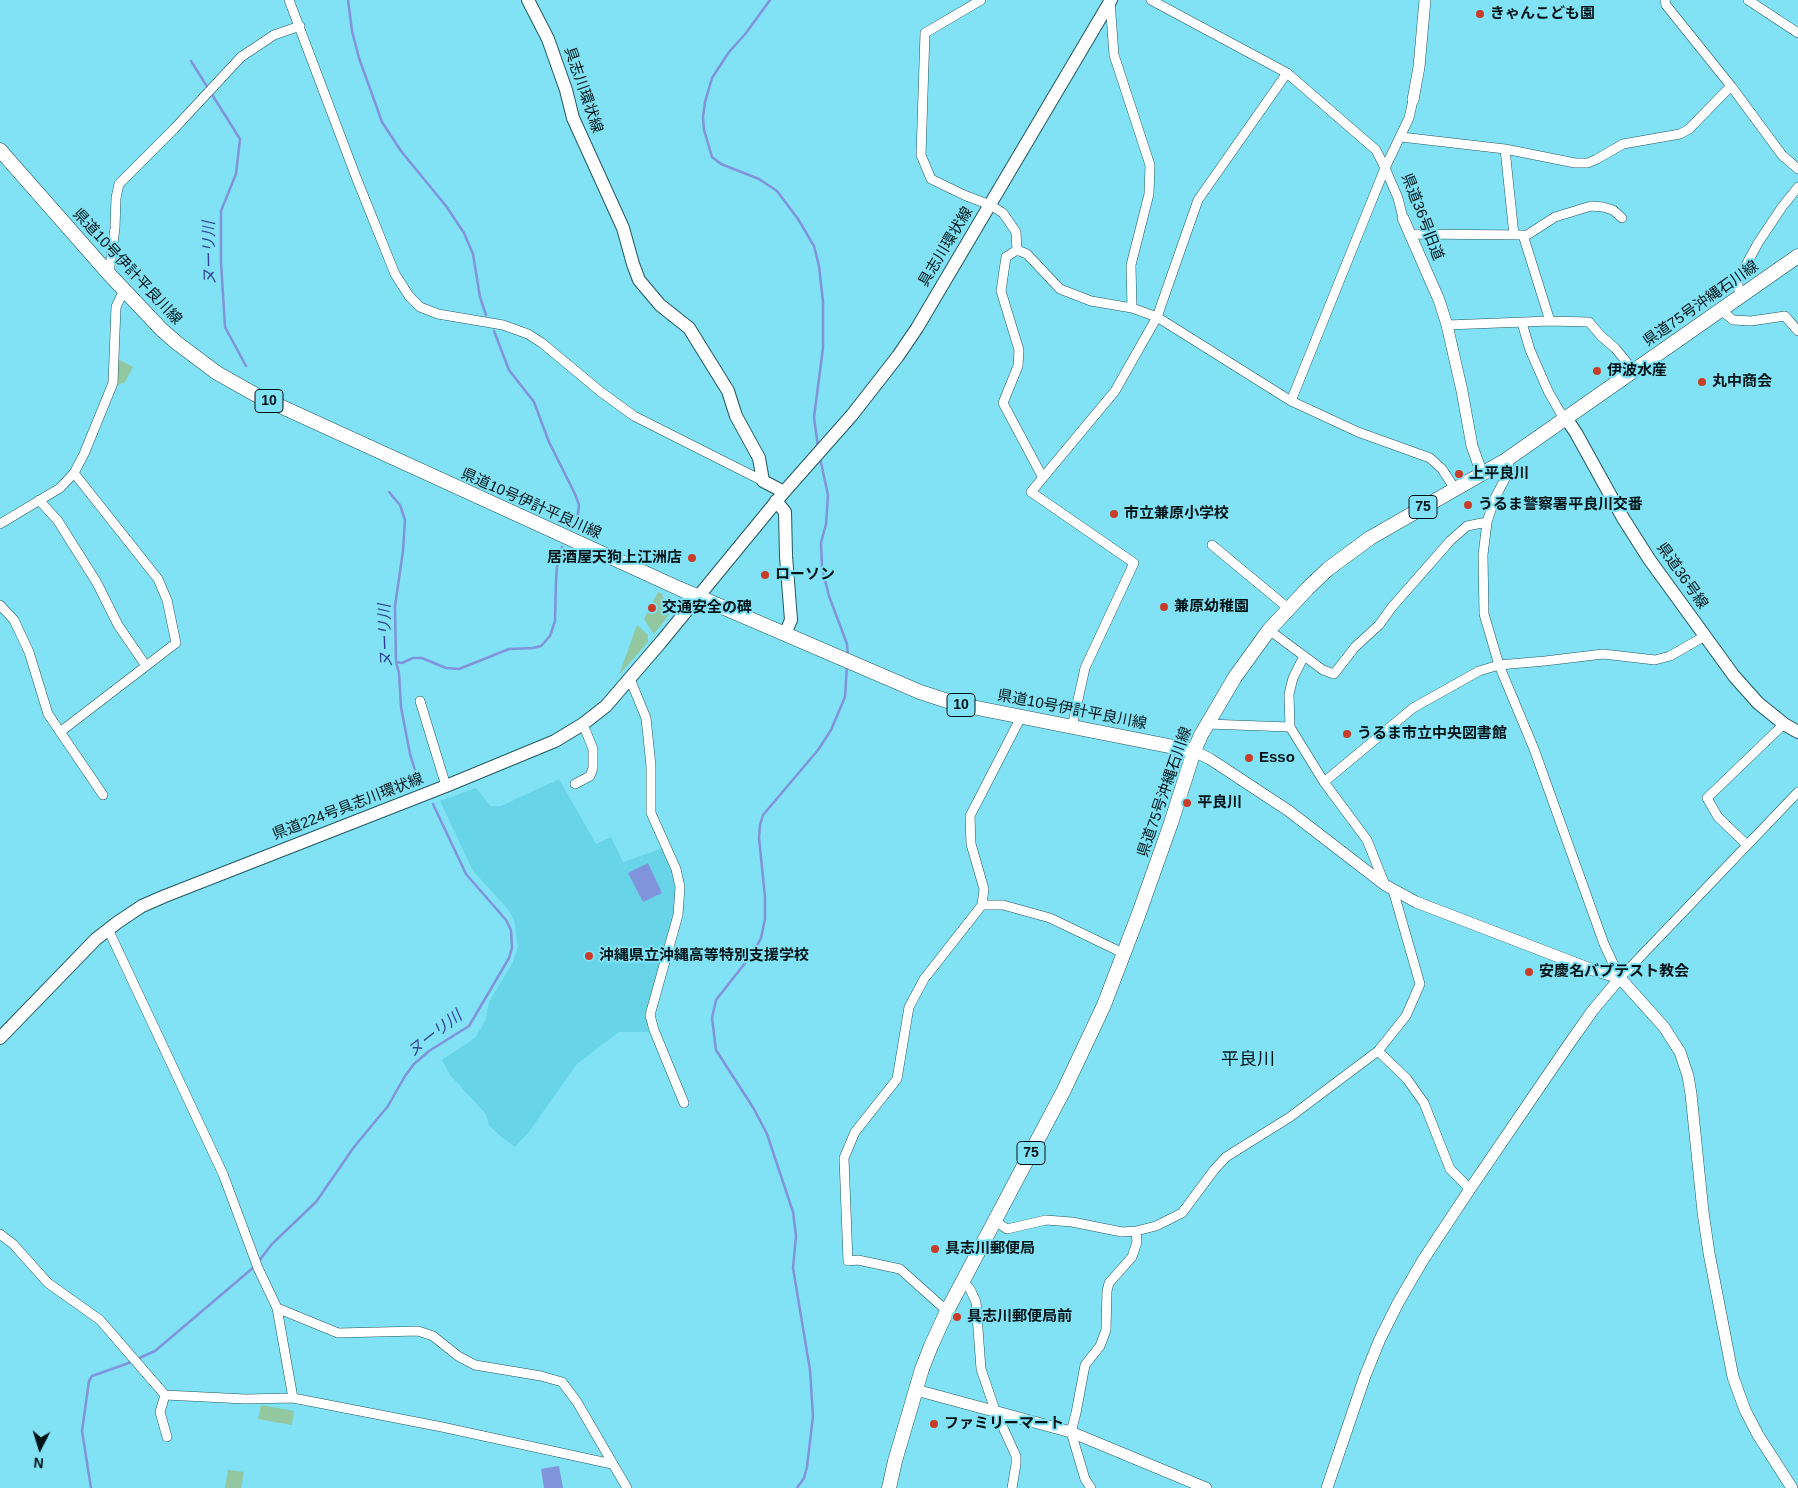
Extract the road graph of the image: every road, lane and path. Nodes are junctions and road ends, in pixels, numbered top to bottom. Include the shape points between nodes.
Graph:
1 (289, 0) edge
2 (528, 0) edge
3 (981, 0) edge
4 (1111, 0) edge
5 (1151, 0) edge
6 (1425, 0) edge
7 (1665, 0) edge
8 (1748, 0) edge
9 (300, 26) junction
10 (1798, 33) edge
11 (1287, 73) junction
12 (1731, 86) junction
13 (1413, 100) joint
14 (1401, 137) junction
15 (0, 150) edge
16 (1505, 150) junction
17 (1385, 168) junction
18 (1798, 169) edge
19 (1798, 187) edge
20 (990, 205) junction
21 (1403, 218) joint
22 (1622, 218) dead end
23 (1514, 234) junction
24 (1411, 237) junction
25 (1524, 237) junction
26 (1017, 250) junction
27 (1798, 256) edge
28 (109, 274) junction
29 (124, 290) junction
30 (1742, 295) junction
31 (1132, 308) junction
32 (1721, 310) junction
33 (1157, 317) junction
34 (1550, 321) junction
35 (1522, 323) junction
36 (1447, 325) junction
37 (1798, 331) edge
38 (1634, 371) junction
39 (1291, 401) junction
40 (1566, 418) junction
41 (1506, 460) junction
42 (74, 473) junction
43 (1482, 474) junction
44 (1043, 478) junction
45 (763, 482) junction
46 (1456, 489) junction
47 (780, 497) junction
48 (40, 500) junction
49 (1487, 522) junction
50 (0, 524) edge
51 (1212, 545) dead end
52 (698, 597) junction
53 (0, 605) edge
54 (1288, 608) junction
55 (1269, 630) junction
56 (785, 634) junction
57 (1705, 636) junction
58 (1304, 656) junction
59 (1499, 665) junction
60 (146, 666) junction
61 (630, 680) junction
62 (420, 701) dead end
63 (1021, 717) junction
64 (583, 724) junction
65 (1206, 724) junction
66 (1784, 724) junction
67 (1072, 727) junction
68 (1290, 727) junction
69 (60, 732) junction
70 (1798, 732) edge
71 (1194, 752) junction
72 (1324, 782) junction
73 (575, 784) dead end
74 (446, 786) junction
75 (1798, 792) edge
76 (103, 795) dead end
77 (1747, 845) junction
78 (1389, 888) junction
79 (982, 905) junction
80 (108, 929) junction
81 (1125, 954) junction
82 (1620, 978) junction
83 (0, 1038) edge
84 (1378, 1051) junction
85 (684, 1103) dead end
86 (1470, 1189) junction
87 (995, 1221) junction
88 (1136, 1231) junction
89 (0, 1234) edge
90 (963, 1282) junction
91 (277, 1308) junction
92 (947, 1311) junction
93 (916, 1390) junction
94 (164, 1395) junction
95 (293, 1398) junction
96 (995, 1410) junction
97 (1071, 1432) junction
98 (168, 1437) dead end
99 (612, 1464) junction
100 (627, 1488) edge
101 (888, 1488) edge
102 (1012, 1488) edge
103 (1090, 1488) edge
104 (1206, 1488) edge
105 (1327, 1488) edge
106 (1792, 1488) edge

1 - 9 street
2 - 45 main road, 具志川環状線 via 548,39 572,118 623,228 639,280 660,305 689,328 711,361 759,458
3 - 20 street via 925,33 921,155 931,179
4 - 20 main road, 具志川環状線
4 - 31 street via 1114,54 1150,166 1149,194 1131,265
5 - 11 street
6 - 13 street, 県道36号旧道
7 - 12 street via 1666,6
8 - 10 street
9 - 28 street via 274,35 241,56 119,184
9 - 45 street via 395,274 412,300 438,314 503,325 528,334 634,416
11 - 17 street via 1376,150
11 - 33 street via 1198,200
12 - 16 street via 1689,129 1680,134 1623,144 1588,162 1575,163
12 - 18 street via 1782,155
13 - 14 street, 県道36号旧道
14 - 16 street
14 - 17 street, 県道36号旧道
15 - 28 main road, 県道10号伊計平良川線 / 10
16 - 23 street
17 - 21 street, 県道36号旧道
17 - 39 street
19 - 30 street via 1758,243 1738,280
20 - 26 street via 1004,213 1016,232
20 - 47 main road, 具志川環状線 via 898,356 852,415
21 - 24 street, 県道36号旧道
22 - 25 street via 1613,210 1591,206 1555,217
23 - 24 street via 1416,234
23 - 25 street
24 - 36 street, 県道36号旧道
25 - 34 street
26 - 31 street via 1028,254 1060,289 1091,302
26 - 44 street via 1006,257 1001,292 1019,350 1018,366 1003,403
27 - 30 main road, 県道75号沖縄石川線 / 75
28 - 29 main road, 県道10号伊計平良川線 / 10
29 - 42 street via 116,307 113,383
29 - 52 main road, 県道10号伊計平良川線 / 10 via 176,343 217,373 258,396
30 - 32 main road, 県道75号沖縄石川線 / 75
31 - 33 street
32 - 37 street via 1733,320 1785,316
32 - 38 main road, 県道75号沖縄石川線 / 75
33 - 39 street
33 - 44 street via 1115,391
34 - 35 street
34 - 38 street via 1589,322
35 - 36 street
35 - 40 street via 1548,391
36 - 43 street, 県道36号旧道 via 1472,446
38 - 40 main road, 県道75号沖縄石川線 / 75
39 - 46 street via 1358,432 1430,458 1442,468
40 - 41 main road, 県道75号沖縄石川線 / 75
40 - 57 main road, 県道36号線 via 1649,559
41 - 43 main road, 県道75号沖縄石川線 / 75
41 - 49 street via 1510,469
42 - 48 street via 60,488
42 - 60 street via 164,590 176,643
43 - 46 main road, 県道75号沖縄石川線 / 75
44 - 67 street via 1031,492 1134,563 1085,668
45 - 47 main road
46 - 54 main road, 県道75号沖縄石川線 / 75 via 1370,538 1328,569
47 - 52 main road, 具志川環状線
47 - 56 main road via 785,512 791,620
48 - 50 street
48 - 60 street via 58,521 97,583 118,625
49 - 58 street via 1467,526 1450,541 1334,674
49 - 59 street via 1483,555 1484,614
51 - 54 street
52 - 56 main road, 県道10号伊計平良川線 / 10
52 - 61 main road, 県道224号具志川環状線
53 - 69 street via 14,620 22,636 48,714
54 - 55 main road, 県道75号沖縄石川線 / 75
55 - 58 street
55 - 65 main road, 県道75号沖縄石川線 / 75
56 - 63 main road, 県道10号伊計平良川線 / 10 via 920,692 956,704
57 - 59 street via 1670,656 1655,660 1603,654
57 - 66 main road, 県道36号線 via 1747,691
58 - 68 street via 1289,694
59 - 72 street via 1479,671 1413,708
59 - 82 street via 1534,749 1604,944
60 - 69 street
61 - 64 main road, 県道224号具志川環状線 via 606,706
61 - 85 street via 646,718 651,813 676,869 680,887 678,915 650,1015
62 - 74 street
63 - 67 main road, 県道10号伊計平良川線 / 10
63 - 79 street via 970,816 971,844 984,889
64 - 73 street via 593,749 593,768 590,776
64 - 74 main road, 県道224号具志川環状線 via 555,741
65 - 68 street
65 - 71 main road, 県道75号沖縄石川線 / 75
66 - 70 main road, 県道36号線
66 - 77 street via 1707,798 1718,817
67 - 71 main road, 県道10号伊計平良川線 / 10
68 - 72 street
69 - 76 street
71 - 78 street via 1289,811
71 - 81 main road, 県道75号沖縄石川線 / 75
72 - 78 street via 1367,840
74 - 80 main road, 県道224号具志川環状線 via 164,896 142,906
75 - 77 street
77 - 82 street
78 - 82 street via 1443,914
78 - 84 street via 1420,984 1406,1016
79 - 81 street via 1003,905 1050,918
79 - 92 street via 924,979 909,1007 897,1079 855,1132 844,1158 848,1262 858,1260 900,1269
80 - 83 main road, 県道224号具志川環状線
80 - 91 street via 223,1174 258,1268
81 - 87 main road, 県道75号沖縄石川線 / 75 via 1064,1090
82 - 86 street via 1593,1010
82 - 106 street via 1664,1027 1684,1062 1691,1094 1709,1253 1734,1377 1745,1410
84 - 86 street via 1407,1079 1424,1103 1450,1169
84 - 88 street via 1290,1117 1226,1157 1182,1213 1156,1226
86 - 105 street via 1419,1267 1380,1339
87 - 88 street via 1006,1229 1046,1220 1122,1232
87 - 90 main road, 県道75号沖縄石川線 / 75
88 - 97 street via 1137,1242 1132,1258 1109,1284 1106,1330 1100,1346 1085,1365
89 - 94 street via 48,1283 100,1320
90 - 92 main road, 県道75号沖縄石川線 / 75
90 - 96 street via 976,1302 981,1369
91 - 95 street
91 - 99 street via 338,1333 418,1331 433,1336 475,1365 562,1382
92 - 93 main road, 県道75号沖縄石川線 / 75
93 - 96 street
93 - 101 main road, 県道75号沖縄石川線 / 75
94 - 95 street
94 - 98 street via 160,1412
95 - 99 street
96 - 97 street
96 - 102 street via 1016,1456
97 - 103 street
97 - 104 street
99 - 100 street

